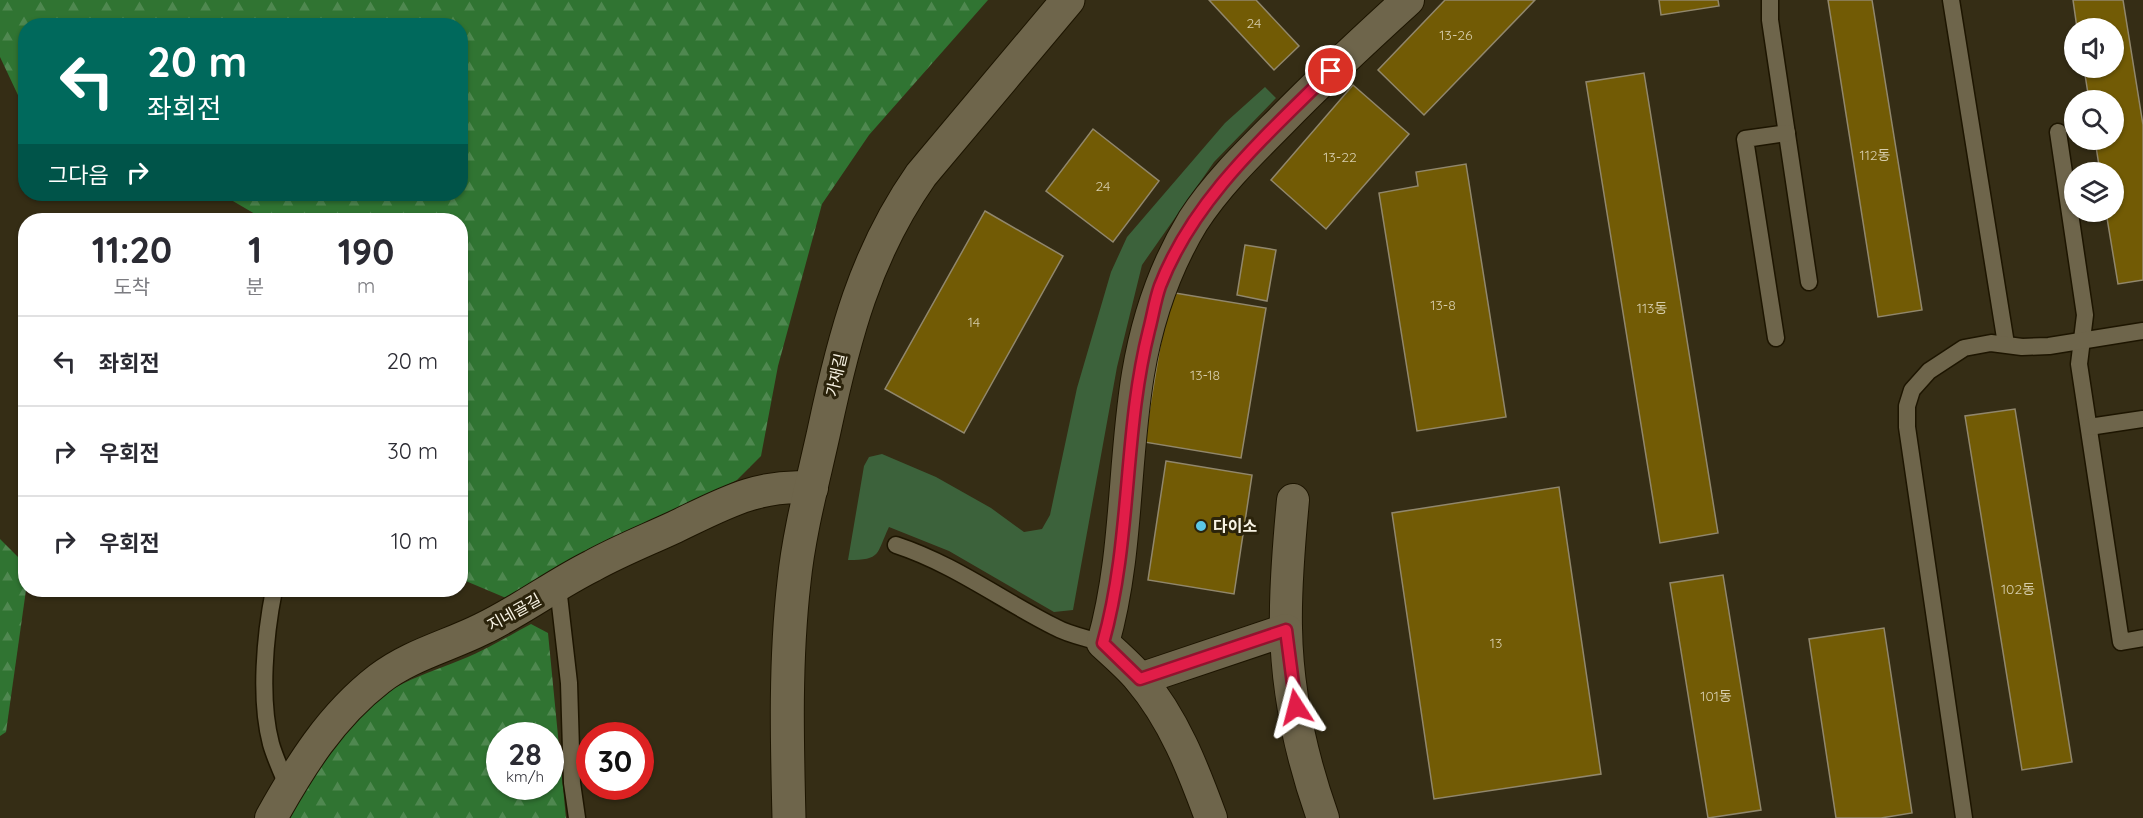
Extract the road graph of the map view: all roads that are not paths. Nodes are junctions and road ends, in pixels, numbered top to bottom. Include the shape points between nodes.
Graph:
1 (1068, 0) edge
2 (1407, 0) edge
3 (1770, 0) edge
4 (1951, 0) edge
5 (2058, 132) dead end
6 (1787, 133) junction
7 (1809, 282) dead end
8 (2143, 331) edge
9 (1776, 338) dead end
10 (2081, 341) junction
11 (2006, 344) junction
12 (2143, 419) edge
13 (2089, 427) junction
14 (812, 488) junction
15 (1293, 500) dead end
16 (896, 545) dead end
17 (558, 587) junction
18 (273, 597) edge
19 (1286, 630) junction
20 (2143, 638) edge
21 (1103, 643) junction
22 (1140, 679) junction
23 (288, 787) junction
24 (272, 818) edge
25 (577, 818) edge
26 (789, 818) edge
27 (1211, 818) edge
28 (1323, 818) edge
29 (1964, 818) edge

1 - 14 street, 가재길 via 921,175 878,245 846,335
2 - 21 street via 1220,185 1175,254 1160,287 1138,372 1124,536 1114,604
3 - 6 lane
4 - 11 lane
5 - 10 lane via 2085,315
6 - 7 lane
6 - 9 lane via 1745,139
8 - 10 lane
10 - 11 lane via 2034,347
10 - 13 lane via 2079,364
11 - 29 lane via 1977,345 1946,357 1912,390 1906,406
12 - 13 lane
13 - 20 lane via 2121,642
14 - 17 street, 지네골길 via 768,488 741,496 591,566
14 - 26 street, 가재길 via 794,582
15 - 19 street
16 - 21 lane via 971,578 1057,628
17 - 23 street, 지네골길 via 481,630 415,657 381,678 349,705 324,734
17 - 25 lane via 569,683
18 - 23 lane via 265,687 267,720 271,745
19 - 22 street
19 - 28 street via 1302,744
21 - 22 street
22 - 27 street via 1170,723
23 - 24 street, 지네골길

